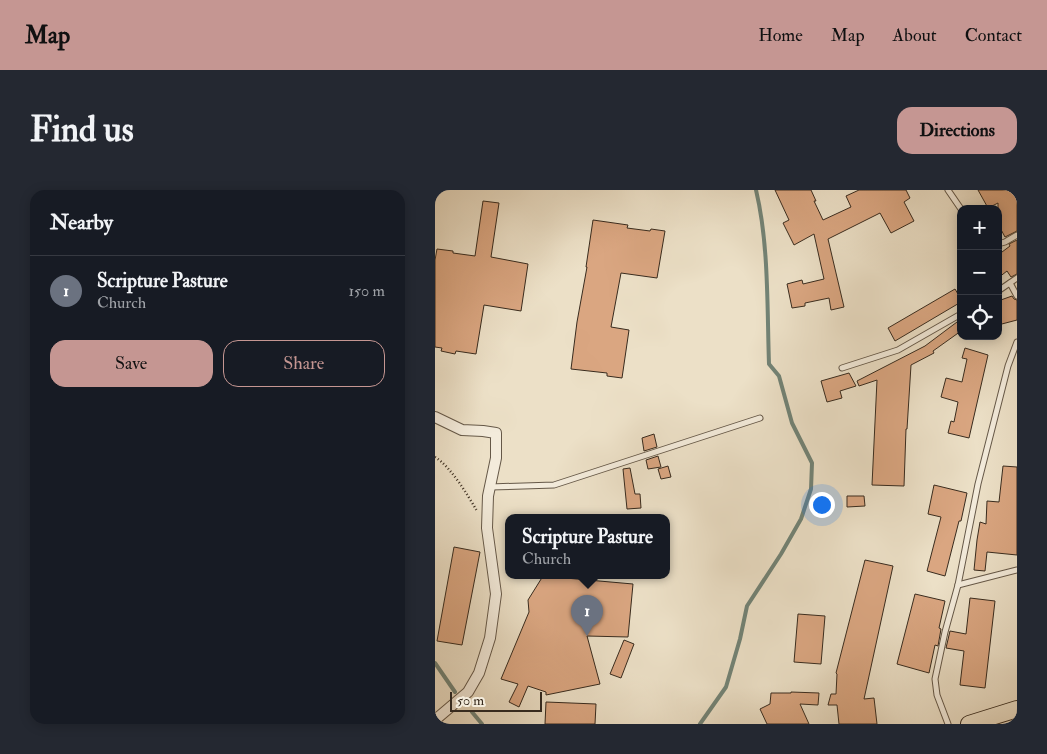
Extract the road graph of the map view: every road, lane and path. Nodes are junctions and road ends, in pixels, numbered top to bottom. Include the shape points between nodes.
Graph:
1 (948, 190) edge
2 (958, 205) edge
3 (1017, 235) edge
4 (1002, 243) edge
5 (1017, 278) edge
6 (1011, 283) junction
7 (1002, 289) edge
8 (1017, 296) edge
9 (957, 316) edge
10 (1017, 342) edge
11 (842, 368) dead end
12 (435, 417) edge
13 (759, 418) dead end
14 (435, 457) edge
15 (489, 487) junction
16 (487, 528) junction
17 (1017, 570) edge
18 (958, 585) junction
19 (1017, 709) edge
20 (435, 720) edge
21 (948, 724) edge
22 (969, 724) edge

1 - 2 lane
3 - 4 lane
5 - 6 lane
6 - 7 lane
6 - 8 lane
9 - 11 lane via 898,350
10 - 18 lane via 977,484
12 - 15 street via 462,430 497,433 496,458
13 - 15 lane via 555,485
14 - 16 path via 443,462 470,498
15 - 16 street
16 - 20 street via 496,594 490,638 479,673 468,692
17 - 18 lane
18 - 21 lane via 935,679 937,695
19 - 22 main road

